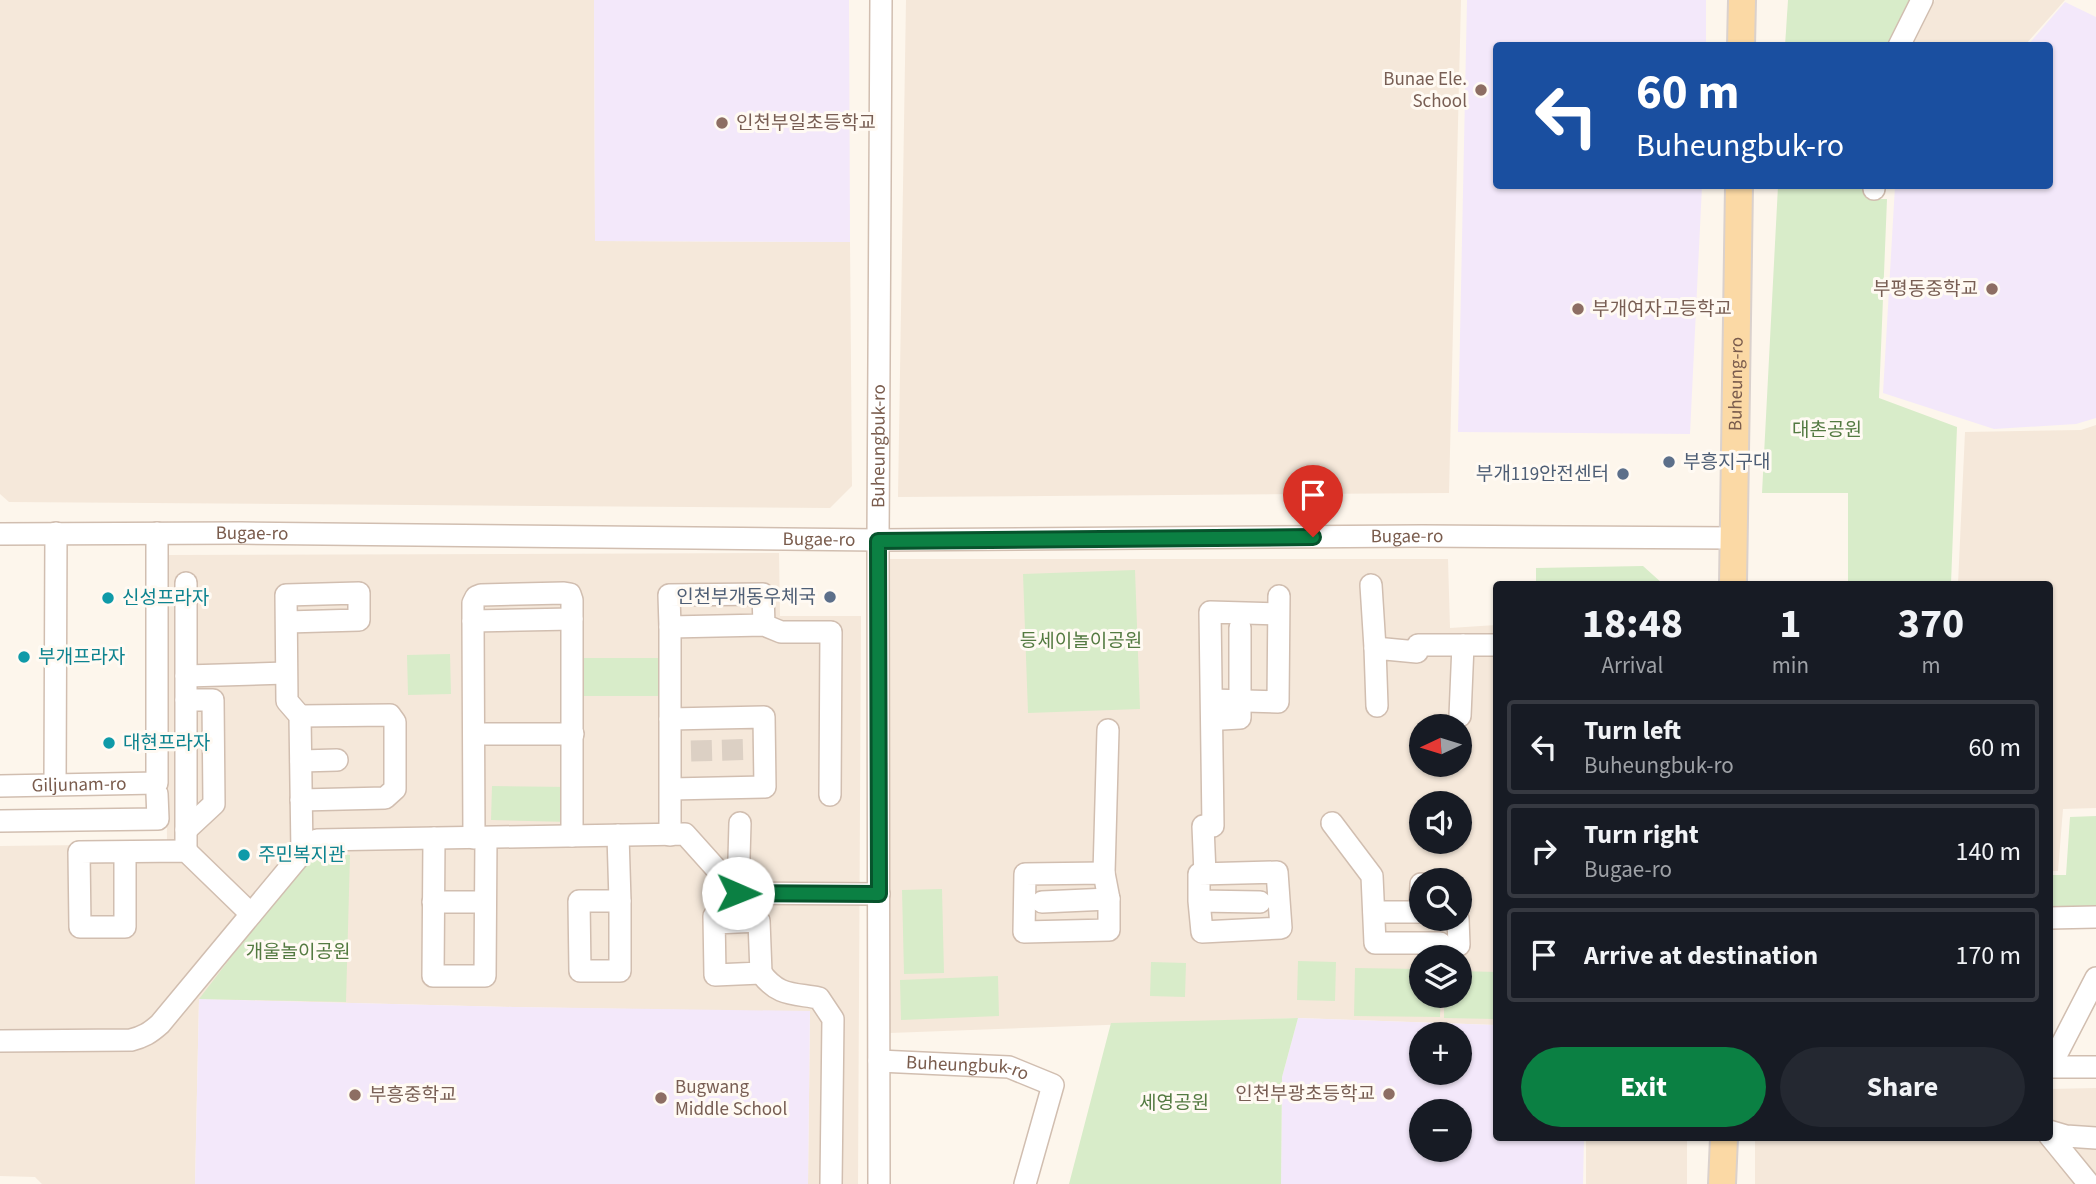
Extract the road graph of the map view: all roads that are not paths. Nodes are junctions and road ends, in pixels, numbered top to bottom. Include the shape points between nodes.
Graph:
1 (881, 0) edge
2 (1742, 0) edge
3 (1922, 0) edge
4 (1741, 42) edge
5 (1901, 42) edge
6 (1739, 189) edge
7 (56, 533) junction
8 (157, 533) junction
9 (0, 534) edge
10 (1734, 538) junction
11 (878, 541) junction
12 (1733, 581) edge
13 (186, 583) dead end
14 (1371, 585) dead end
15 (287, 622) dead end
16 (764, 625) junction
17 (670, 627) junction
18 (1240, 628) dead end
19 (1463, 645) junction
20 (1493, 645) edge
21 (1375, 648) junction
22 (286, 673) junction
23 (186, 676) junction
24 (1240, 700) junction
25 (1377, 706) dead end
26 (1217, 710) junction
27 (1460, 714) edge
28 (300, 716) junction
29 (670, 719) junction
30 (1108, 730) dead end
31 (474, 734) junction
32 (573, 734) junction
33 (337, 760) dead end
34 (301, 761) junction
35 (55, 785) junction
36 (0, 786) edge
37 (157, 789) junction
38 (671, 789) junction
39 (830, 795) dead end
40 (74, 796) dead end
41 (301, 800) junction
42 (74, 820) junction
43 (0, 821) edge
44 (740, 823) dead end
45 (1332, 823) dead end
46 (618, 835) junction
47 (670, 835) junction
48 (572, 836) junction
49 (434, 838) junction
50 (480, 838) junction
51 (186, 841) junction
52 (125, 852) dead end
53 (302, 853) junction
54 (1104, 873) junction
55 (1205, 874) junction
56 (736, 891) junction
57 (879, 894) junction
58 (1109, 899) junction
59 (620, 901) dead end
60 (1199, 901) junction
61 (433, 902) junction
62 (485, 902) junction
63 (1042, 902) dead end
64 (1260, 902) dead end
65 (1374, 912) junction
66 (1409, 912) edge
67 (251, 914) junction
68 (2096, 917) edge
69 (2053, 918) edge
70 (715, 923) junction
71 (1454, 931) edge
72 (761, 973) junction
73 (2096, 978) edge
74 (0, 1041) edge
75 (879, 1060) junction
76 (2053, 1061) edge
77 (2053, 1067) edge
78 (2096, 1067) edge
79 (2053, 1134) edge
80 (2053, 1138) edge
81 (2096, 1138) edge
82 (1724, 1141) edge
83 (831, 1184) edge
84 (879, 1184) edge
85 (1025, 1184) edge
86 (1723, 1184) edge
87 (2088, 1184) edge

1 - 11 street, Buheungbuk-ro
2 - 4 main road
3 - 5 street
6 - 10 main road, Buheung-ro
7 - 8 street, Bugae-ro
7 - 9 street, Bugae-ro
7 - 35 street
8 - 11 street, Bugae-ro
8 - 37 street
10 - 11 street, Bugae-ro
10 - 12 main road, Buheung-ro
11 - 57 street, Buheungbuk-ro
13 - 23 street
14 - 21 street
15 - 22 street
16 - 17 street
16 - 17 street via 763,594 669,595
16 - 39 street via 781,632 831,632
17 - 29 street
18 - 24 street
19 - 20 street
19 - 21 street
19 - 27 street
21 - 25 street
22 - 23 street
22 - 28 street via 287,701
23 - 51 street
24 - 26 street via 1240,718
24 - 26 street via 1278,702 1278,605 1210,612
26 - 55 street
28 - 34 street
28 - 41 street via 390,715 395,722 394,789 385,798
29 - 38 street
29 - 38 street via 764,717 765,787
30 - 54 street
31 - 32 street
31 - 32 street via 476,597 564,593 570,594 572,619
31 - 50 street
32 - 48 street via 567,768
33 - 34 street
34 - 41 street
35 - 36 street, Giljunam-ro
35 - 37 street, Giljunam-ro
37 - 42 street via 158,819
38 - 47 street
40 - 42 street
41 - 53 street
42 - 43 street
44 - 56 street
45 - 65 street via 1372,876
46 - 47 street
46 - 48 street
46 - 59 street
47 - 56 street via 685,834
48 - 50 street
49 - 50 street
49 - 53 street via 317,840
49 - 61 street
50 - 62 street
51 - 52 street
51 - 67 street
53 - 67 street
54 - 58 street
54 - 58 street via 1025,874 1024,932 1109,930
55 - 60 street via 1199,874
55 - 60 street via 1277,872 1281,928 1202,932
56 - 57 street
56 - 70 street via 714,916
57 - 75 street, Buheungbuk-ro
58 - 63 street
60 - 64 street
61 - 62 street
61 - 62 street via 433,976 485,976
65 - 66 street
65 - 71 street via 1375,943 1449,944
67 - 74 street via 160,1024 142,1037
68 - 69 street
70 - 72 street via 759,921
70 - 72 street via 715,975
72 - 83 street via 771,986 818,998 833,1019
73 - 76 street
75 - 84 street, Buheungbuk-ro
75 - 85 street, Buheungbuk-ro via 1009,1067 1053,1085
77 - 78 street
79 - 81 street
80 - 87 street
82 - 86 main road

